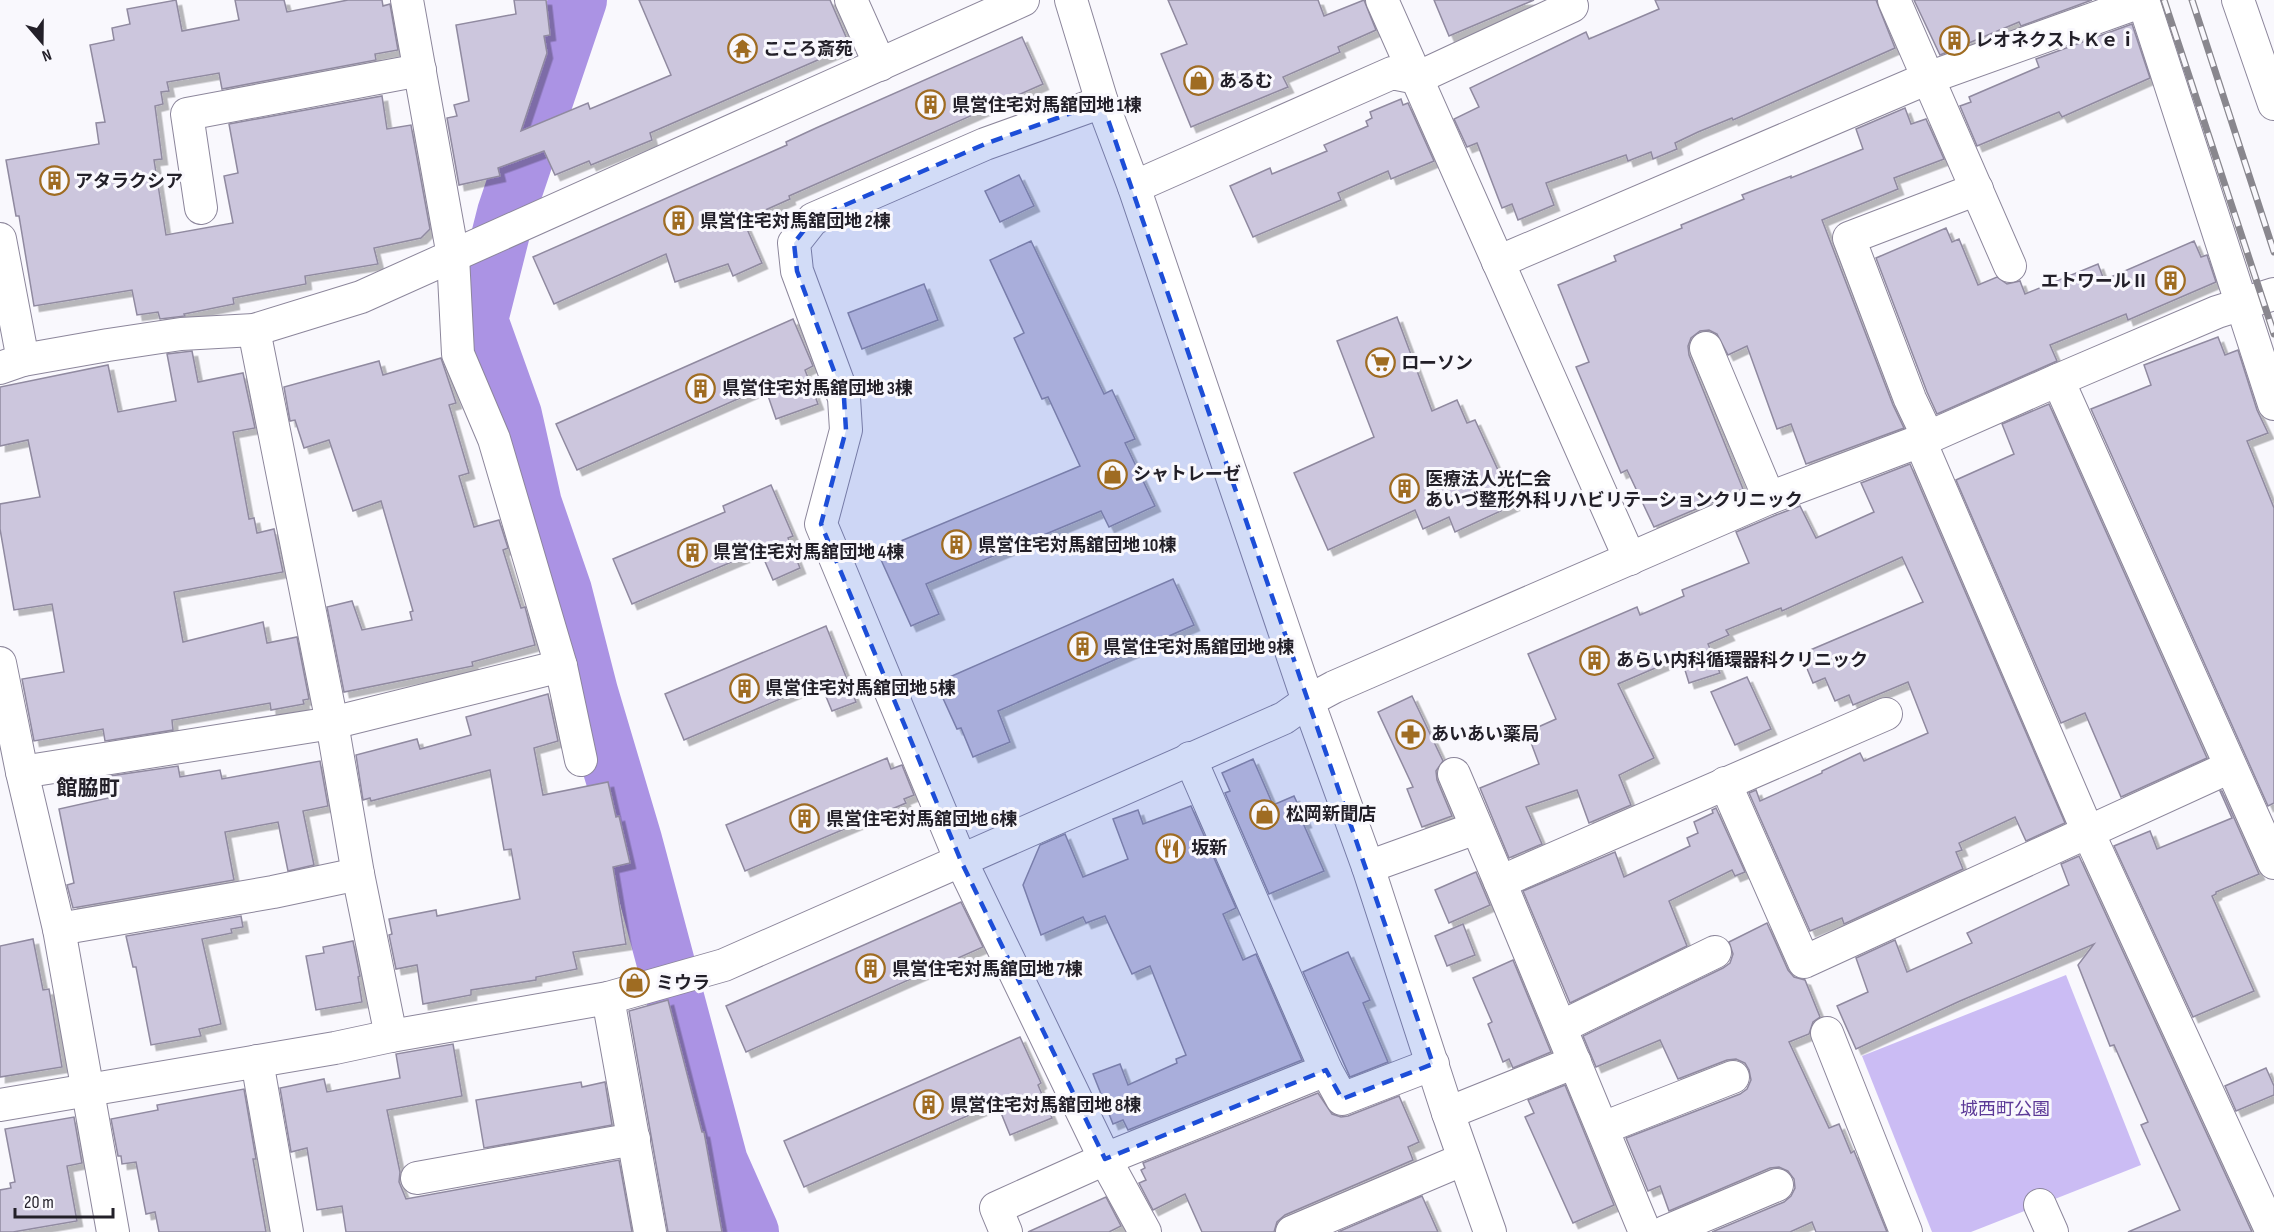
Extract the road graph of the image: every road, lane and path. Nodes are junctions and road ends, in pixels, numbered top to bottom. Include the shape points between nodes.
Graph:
1 (407, 0) edge
2 (851, 0) edge
3 (1023, 0) edge
4 (1071, 0) edge
5 (1382, 0) edge
6 (1894, 0) edge
7 (2143, 0) edge
8 (2238, 0) edge
9 (1572, 6) dead end
10 (880, 65) junction
11 (420, 70) junction
12 (1417, 78) junction
13 (1928, 78) junction
14 (1102, 102) junction
15 (2274, 104) edge
16 (1134, 187) junction
17 (1977, 189) junction
18 (201, 208) dead end
19 (453, 256) junction
20 (2, 258) edge
21 (1498, 262) junction
22 (2010, 266) dead end
23 (2274, 294) edge
24 (2242, 303) junction
25 (254, 330) junction
26 (1706, 348) dead end
27 (11, 364) edge
28 (2058, 380) junction
29 (2274, 404) edge
30 (1924, 439) junction
31 (1769, 498) junction
32 (1630, 558) junction
33 (0, 663) edge
34 (561, 666) junction
35 (1308, 701) junction
36 (1886, 714) dead end
37 (332, 723) junction
38 (1190, 758) junction
39 (581, 760) dead end
40 (2230, 767) junction
41 (22, 772) junction
42 (1454, 774) dead end
43 (1725, 783) junction
44 (1476, 828) junction
45 (2088, 832) junction
46 (962, 861) junction
47 (2274, 863) edge
48 (1368, 867) junction
49 (358, 874) junction
50 (1500, 882) junction
51 (59, 929) junction
52 (1715, 952) dead end
53 (608, 998) junction
54 (1561, 1027) junction
55 (1827, 1033) dead end
56 (391, 1036) junction
57 (257, 1061) junction
58 (1575, 1062) junction
59 (1433, 1064) junction
60 (1326, 1070) junction
61 (1733, 1077) dead end
62 (87, 1089) junction
63 (0, 1105) edge
64 (1448, 1113) junction
65 (1603, 1128) junction
66 (634, 1139) junction
67 (1105, 1159) junction
68 (1464, 1159) junction
69 (417, 1178) dead end
70 (1777, 1185) dead end
71 (113, 1232) edge
72 (287, 1232) edge
73 (651, 1232) edge
74 (1006, 1232) edge
75 (1145, 1232) edge
76 (1292, 1232) edge
77 (1490, 1232) edge
78 (1645, 1232) edge
79 (1665, 1232) edge
80 (1906, 1232) edge
81 (2272, 1232) edge

1 - 11 street
2 - 10 street
3 - 10 street
4 - 14 street
5 - 12 street
6 - 13 street
7 - 13 street
7 - 24 street
8 - 15 street
9 - 12 street
10 - 19 street
11 - 18 street via 187,114
11 - 19 street
12 - 16 street via 1392,72
12 - 21 street
13 - 17 street
13 - 21 street
14 - 16 street
14 - 46 street via 985,144 813,219 794,243 797,271 844,398 846,430 821,524
16 - 35 street
17 - 22 street
17 - 30 street via 1849,238
19 - 25 street via 361,297
19 - 34 street via 458,354 494,439
20 - 27 street
21 - 32 street
23 - 24 street
24 - 28 street
24 - 29 street
25 - 27 street via 182,334
25 - 37 street
26 - 31 street
28 - 30 street
28 - 40 street
30 - 31 street
30 - 45 street
31 - 32 street
32 - 35 street
33 - 41 street
34 - 37 street
34 - 39 street
35 - 38 street via 1284,718
35 - 48 street
36 - 43 street
37 - 41 street
37 - 49 street
38 - 46 street
38 - 60 street
40 - 45 street
40 - 47 street
41 - 51 street
42 - 44 street
43 - 45 street via 1804,962
43 - 50 street
44 - 48 street
44 - 50 street
45 - 81 street
46 - 53 street via 724,965
46 - 67 street
48 - 59 street
49 - 51 street
49 - 56 street
50 - 54 street
51 - 62 street
52 - 54 street
53 - 56 street
53 - 66 street
54 - 58 street
55 - 80 street
56 - 57 street
57 - 62 street
57 - 72 street
58 - 64 street
58 - 65 street
59 - 60 street via 1342,1099
59 - 64 street
60 - 67 street
61 - 65 street
62 - 63 street
62 - 71 street
64 - 68 street
65 - 78 street
66 - 69 street
66 - 73 street
67 - 74 street via 996,1208
67 - 75 street
68 - 76 street
68 - 77 street
70 - 79 street

